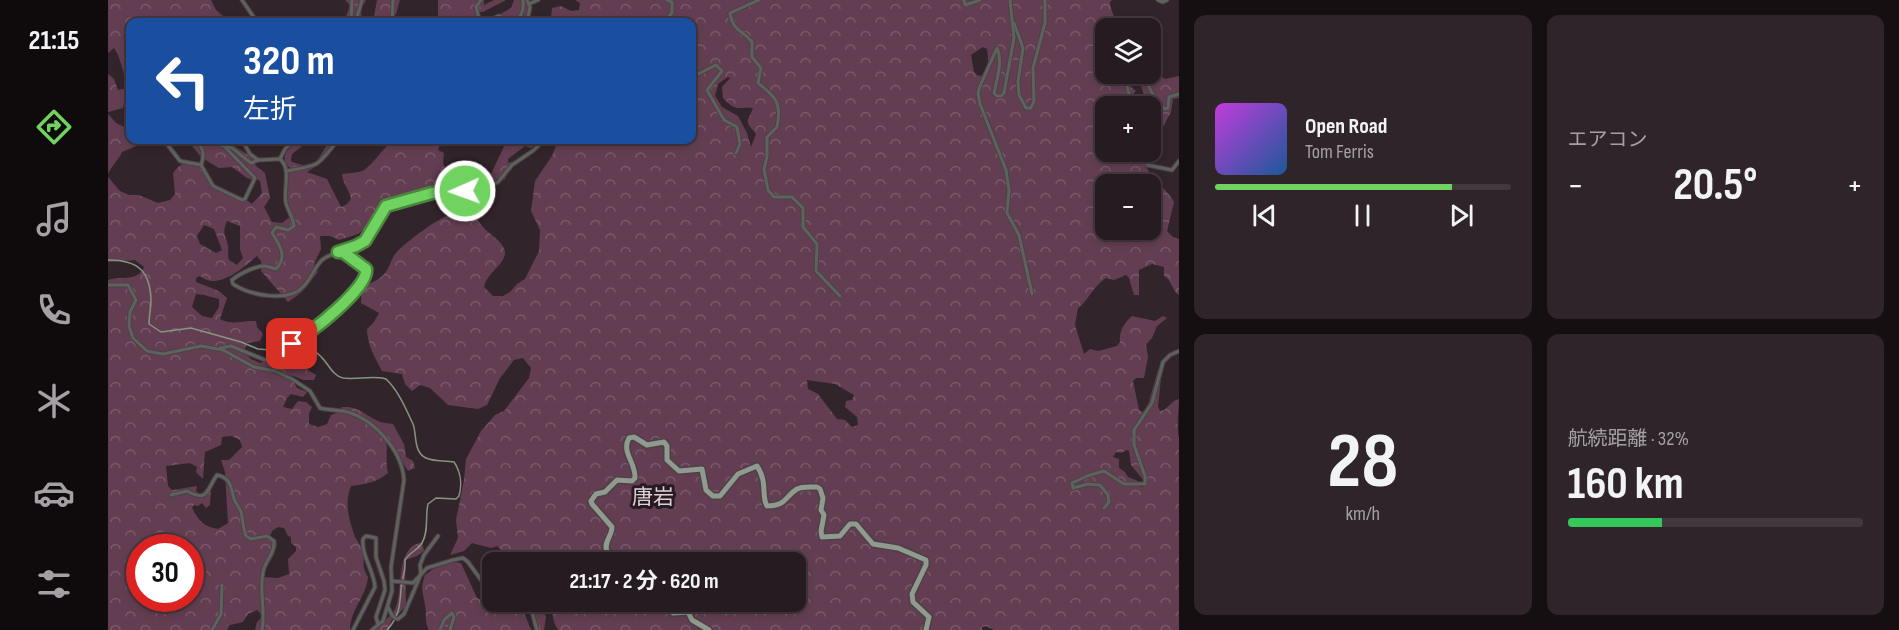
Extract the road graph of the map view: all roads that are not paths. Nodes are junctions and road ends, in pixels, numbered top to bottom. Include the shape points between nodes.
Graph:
1 (242, 0) edge
2 (352, 0) edge
3 (362, 0) edge
4 (393, 0) edge
5 (481, 0) edge
6 (538, 0) edge
7 (667, 0) edge
8 (759, 0) edge
9 (964, 0) edge
10 (980, 0) edge
11 (1010, 0) edge
12 (1045, 0) edge
13 (1158, 0) edge
14 (1167, 0) edge
15 (526, 1) edge
16 (254, 18) edge
17 (351, 18) edge
18 (357, 18) edge
19 (392, 18) edge
20 (479, 18) edge
21 (519, 18) edge
22 (527, 18) edge
23 (668, 18) edge
24 (1013, 22) junction
25 (696, 75) edge
26 (1148, 84) edge
27 (1179, 94) edge
28 (167, 144) edge
29 (199, 144) edge
30 (220, 144) edge
31 (244, 144) edge
32 (291, 144) edge
33 (335, 144) edge
34 (540, 144) edge
35 (224, 146) junction
36 (736, 153) dead end
37 (280, 159) junction
38 (258, 160) junction
39 (1179, 161) edge
40 (1147, 162) edge
41 (201, 165) junction
42 (286, 171) junction
43 (338, 252) junction
44 (108, 285) edge
45 (1032, 294) dead end
46 (840, 296) dead end
47 (217, 348) junction
48 (1179, 351) edge
49 (171, 495) dead end
50 (1104, 508) dead end
51 (438, 536) dead end
52 (607, 552) edge
53 (421, 574) junction
54 (393, 581) junction
55 (482, 581) edge
56 (222, 585) dead end
57 (388, 608) junction
58 (532, 612) edge
59 (672, 612) edge
60 (688, 612) edge
61 (688, 612) edge
62 (378, 624) junction
63 (212, 630) edge
64 (262, 630) edge
65 (353, 630) edge
66 (372, 630) edge
67 (440, 630) edge
68 (450, 630) edge
69 (537, 630) edge
70 (709, 630) edge
71 (926, 630) edge

1 - 16 street
2 - 17 street
3 - 18 street
4 - 19 street
5 - 20 street via 476,8
6 - 15 street
7 - 23 street via 672,2
8 - 46 street via 735,9 730,16 736,31 752,42 752,57 761,69 758,83 777,100 778,124 766,141 764,169 768,190 774,197 792,197 802,208 802,227 817,244 816,271
9 - 10 street via 965,4
11 - 24 street
12 - 24 street via 1031,108 1026,108 1019,95 1023,48
13 - 14 street
15 - 21 street
15 - 22 street
24 - 45 street via 1012,56 1004,93 994,93 1000,55 997,48 978,93 1006,170 1007,213 1019,235
25 - 36 street via 716,65 722,71 708,90 724,120 737,127 740,144
26 - 27 street via 1164,109 1168,108 1169,97
28 - 41 street via 180,161
29 - 41 street via 204,157
30 - 35 street
31 - 38 street
32 - 37 street
33 - 42 street via 315,166
34 - 43 street via 487,188 432,193 386,206 365,241
35 - 38 street via 251,163
35 - 41 street via 255,178 245,199 213,186
37 - 38 street
37 - 42 street
39 - 40 street via 1172,170
42 - 43 street via 286,200 294,226 291,230 276,227 272,233 282,249 281,264 276,269 265,266 238,276 233,284 253,292 291,294 303,287 323,260
43 - 47 street via 368,272 351,295 313,331 270,360 231,346
44 - 47 street via 128,285 136,300 129,326 133,338 147,351 163,354 201,346
47 - 54 street via 254,366 283,374 310,391 320,408 343,411 382,432 400,460 405,480 391,567
48 - 50 street via 1163,362 1152,403 1134,430 1145,484 1124,484 1104,471 1072,483 1073,488 1100,485 1109,502
49 - 64 street via 187,491 204,495 217,475 227,479 233,487 246,536 267,536 274,541 273,554 263,572
51 - 53 street via 420,565
52 - 71 main road via 612,527 591,501 617,480 636,478 626,450 629,438 647,445 664,442 667,460 679,471 702,469 706,489 713,496 720,496 741,472 757,466 763,477 767,506 788,499 796,489 820,489 822,537 840,536 850,524 856,524 873,544 898,548 926,560 912,594 913,602 929,617
53 - 54 street via 409,584
53 - 55 street via 463,558
53 - 57 street via 401,617 392,617
54 - 57 street
56 - 63 street via 221,614
57 - 62 street
58 - 69 street
59 - 61 main road
60 - 70 main road via 692,620
62 - 65 street via 384,581 376,557 376,538 366,536 362,545 375,587
62 - 66 street
67 - 68 street via 452,613

